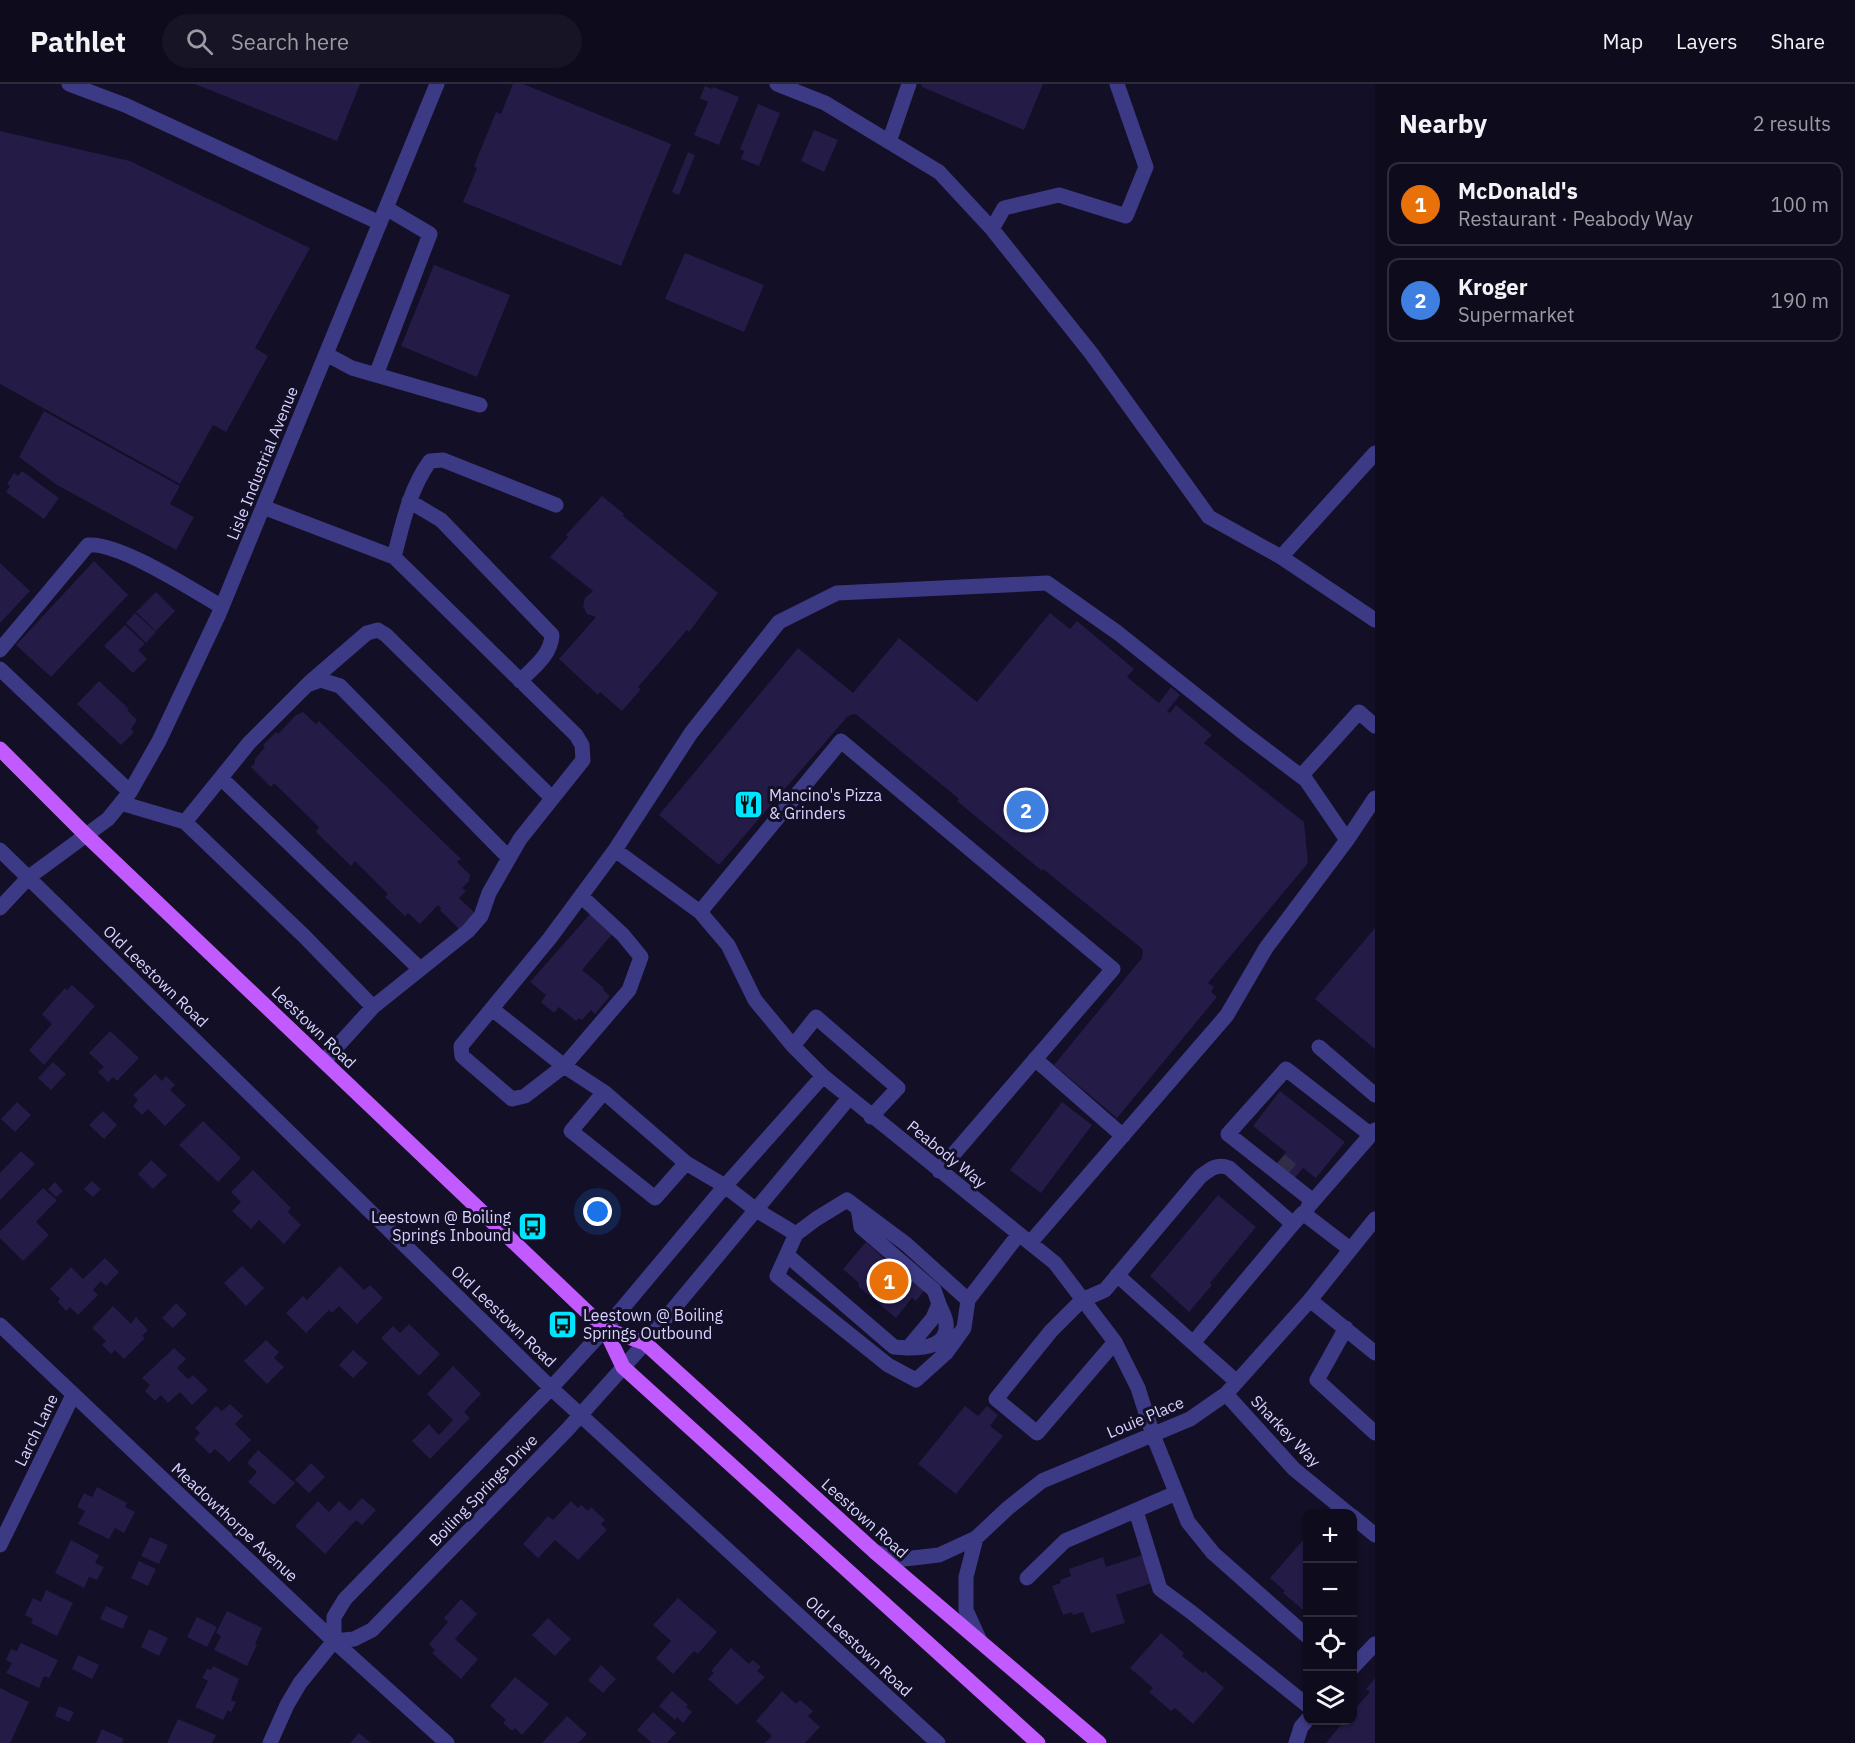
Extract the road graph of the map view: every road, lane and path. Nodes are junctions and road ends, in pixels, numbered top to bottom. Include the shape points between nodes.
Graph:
1 (69, 84) edge
2 (437, 84) edge
3 (777, 84) edge
4 (909, 84) edge
5 (1117, 84) edge
6 (94, 88) edge
7 (889, 142) junction
8 (386, 208) junction
9 (380, 223) junction
10 (992, 229) junction
11 (326, 354) junction
12 (375, 375) junction
13 (480, 405) dead end
14 (1375, 453) edge
15 (409, 501) junction
16 (556, 506) dead end
17 (263, 507) junction
18 (394, 557) junction
19 (1281, 557) junction
20 (222, 607) junction
21 (1375, 620) edge
22 (0, 650) edge
23 (0, 669) edge
24 (520, 681) junction
25 (307, 685) junction
26 (1375, 726) edge
27 (0, 749) edge
28 (1301, 776) junction
29 (221, 778) junction
30 (125, 797) junction
31 (552, 798) junction
32 (1375, 798) edge
33 (185, 822) junction
34 (87, 836) junction
35 (1347, 840) junction
36 (0, 849) edge
37 (615, 850) junction
38 (509, 858) junction
39 (29, 877) junction
40 (581, 896) junction
41 (0, 908) edge
42 (700, 912) junction
43 (420, 969) junction
44 (374, 1007) junction
45 (492, 1009) junction
46 (793, 1046) junction
47 (1319, 1047) dead end
48 (1035, 1059) junction
49 (324, 1062) junction
50 (564, 1066) junction
51 (823, 1076) junction
52 (604, 1092) junction
53 (1375, 1095) edge
54 (849, 1098) junction
55 (871, 1117) junction
56 (1373, 1133) edge
57 (1123, 1136) junction
58 (1261, 1160) junction
59 (1280, 1160) tunnel mouth
60 (686, 1163) junction
61 (939, 1171) junction
62 (1297, 1175) tunnel mouth
63 (725, 1186) junction
64 (858, 1208) junction
65 (1303, 1208) junction
66 (756, 1210) junction
67 (1375, 1219) edge
68 (796, 1234) junction
69 (1024, 1239) junction
70 (1350, 1249) junction
71 (787, 1255) junction
72 (1117, 1275) junction
73 (968, 1300) junction
74 (1082, 1300) junction
75 (1310, 1300) junction
76 (0, 1325) edge
77 (1346, 1328) junction
78 (605, 1329) junction
79 (1115, 1342) junction
80 (645, 1343) junction
81 (1193, 1343) junction
82 (1375, 1353) edge
83 (623, 1367) junction
84 (1237, 1382) junction
85 (551, 1388) junction
86 (1226, 1394) junction
87 (73, 1395) junction
88 (581, 1414) junction
89 (1375, 1433) edge
90 (1152, 1435) junction
91 (1176, 1493) junction
92 (1344, 1509) edge
93 (1136, 1511) junction
94 (1357, 1519) edge
95 (1374, 1530) edge
96 (976, 1538) junction
97 (0, 1545) edge
98 (875, 1552) junction
99 (1027, 1578) dead end
100 (1303, 1633) edge
101 (334, 1641) junction
102 (980, 1641) junction
103 (1375, 1644) edge
104 (1357, 1664) edge
105 (1303, 1702) edge
106 (1303, 1725) edge
107 (270, 1743) edge
108 (447, 1743) edge
109 (938, 1743) edge
110 (1038, 1743) edge
111 (1099, 1743) edge
112 (1296, 1743) edge

1 - 6 street
2 - 8 street, Lisle Industrial Avenue
3 - 7 street via 825,103
4 - 7 street
5 - 10 street via 1146,167 1126,216 1059,195 1004,208
6 - 9 street
7 - 10 street via 939,172
8 - 9 street, Lisle Industrial Avenue
8 - 12 street via 430,234
9 - 11 street, Lisle Industrial Avenue
10 - 19 street via 1091,353 1209,517
11 - 12 street
11 - 17 street, Lisle Industrial Avenue
12 - 13 street
14 - 19 street
15 - 16 street via 430,461 442,460
15 - 18 street
15 - 24 street via 441,520 552,635 546,654
17 - 18 street
17 - 20 street, Lisle Industrial Avenue
18 - 24 street
19 - 21 street
20 - 22 street via 137,559 98,544 88,545
20 - 30 street, Lisle Industrial Avenue via 159,741
23 - 30 street
24 - 31 street via 582,745 583,760
25 - 29 street via 249,743
25 - 31 street via 367,633 378,630
25 - 38 street via 321,680 340,686
26 - 28 street via 1359,712
27 - 34 main road, Leestown Road
28 - 35 street
28 - 37 street via 1118,633 1047,583 837,593 779,622 692,733
29 - 33 street
29 - 43 street
30 - 33 street
30 - 34 street, Lisle Industrial Avenue via 108,819
31 - 38 street
32 - 35 street
33 - 44 street
34 - 39 street, Lisle Industrial Avenue
34 - 49 main road, Leestown Road
35 - 57 street via 1266,948 1227,1015
36 - 39 street, Old Leestown Road
37 - 40 street
37 - 42 street, Peabody Way
38 - 43 street via 481,916
39 - 41 street, Lisle Industrial Avenue
39 - 85 street, Old Leestown Road
40 - 45 street
40 - 50 street via 641,957 629,990
42 - 46 street, Peabody Way via 728,945 755,1000
42 - 48 street via 841,741 1113,969
43 - 44 street
44 - 49 street
45 - 50 street
45 - 50 street via 461,1046 462,1056 512,1099 525,1096
46 - 51 street, Peabody Way
46 - 55 street via 816,1017 898,1088
47 - 53 street
48 - 57 street
48 - 61 street
49 - 78 main road, Leestown Road
50 - 52 street
51 - 54 street, Peabody Way
51 - 63 street, Boiling Springs Drive
52 - 60 street
52 - 60 street via 571,1131 655,1198
54 - 55 street, Peabody Way
54 - 66 street, Boiling Springs Drive
55 - 61 street, Peabody Way
56 - 58 street via 1286,1069 1228,1134
56 - 65 street
57 - 69 street
58 - 59 street
58 - 65 street
60 - 63 street
61 - 69 street, Peabody Way
62 - 65 street
63 - 66 street
63 - 78 street, Boiling Springs Drive
64 - 68 street via 847,1200
64 - 71 street via 861,1227 934,1290 939,1304 933,1318 908,1348 894,1347
64 - 73 street via 906,1244
65 - 70 street
65 - 72 street via 1223,1165 1213,1167 1200,1177
65 - 81 street
66 - 68 street
66 - 80 street, Boiling Springs Drive
67 - 70 street, Louie Place
68 - 71 street
69 - 73 street
69 - 74 street, Peabody Way via 1055,1263
70 - 75 street, Louie Place
71 - 73 street via 777,1276 888,1365 916,1380 946,1353 964,1328
72 - 74 street via 1105,1290
72 - 81 street
74 - 79 street, Peabody Way
74 - 79 street via 1051,1331 996,1400 1037,1433
75 - 77 street
75 - 84 street, Louie Place
76 - 87 street, Meadowthorpe Avenue
77 - 82 street
77 - 89 street via 1317,1380
78 - 80 main road, Leestown Road
78 - 83 main road, Leestown Road
78 - 85 street, Boiling Springs Drive
79 - 90 street, Peabody Way via 1138,1388
80 - 83 street, Boiling Springs Drive
80 - 98 main road, Leestown Road
81 - 84 street
83 - 88 street, Boiling Springs Drive
83 - 110 main road, Leestown Road
84 - 86 street, Louie Place
85 - 88 street, Old Leestown Road
85 - 101 street, Boiling Springs Drive via 345,1599 334,1617
86 - 90 street, Louie Place via 1190,1419
86 - 92 street, Sharkey Way via 1294,1469
87 - 97 street, Larch Lane
87 - 101 street, Meadowthorpe Avenue
88 - 101 street, Boiling Springs Drive via 372,1630 354,1639
88 - 109 street, Old Leestown Road
90 - 91 street, Peabody Way
90 - 96 street, Louie Place via 1042,1481
91 - 93 street
91 - 100 street, Peabody Way via 1188,1522 1213,1553
93 - 99 street via 1065,1541
93 - 105 street via 1160,1589
94 - 95 street, Sharkey Way
96 - 98 street, Louie Place via 939,1555 904,1559
96 - 102 street via 966,1577 966,1610
98 - 102 main road, Leestown Road
101 - 107 street via 300,1683
101 - 108 street, Meadowthorpe Avenue
102 - 111 main road, Leestown Road
103 - 104 street
106 - 112 street

